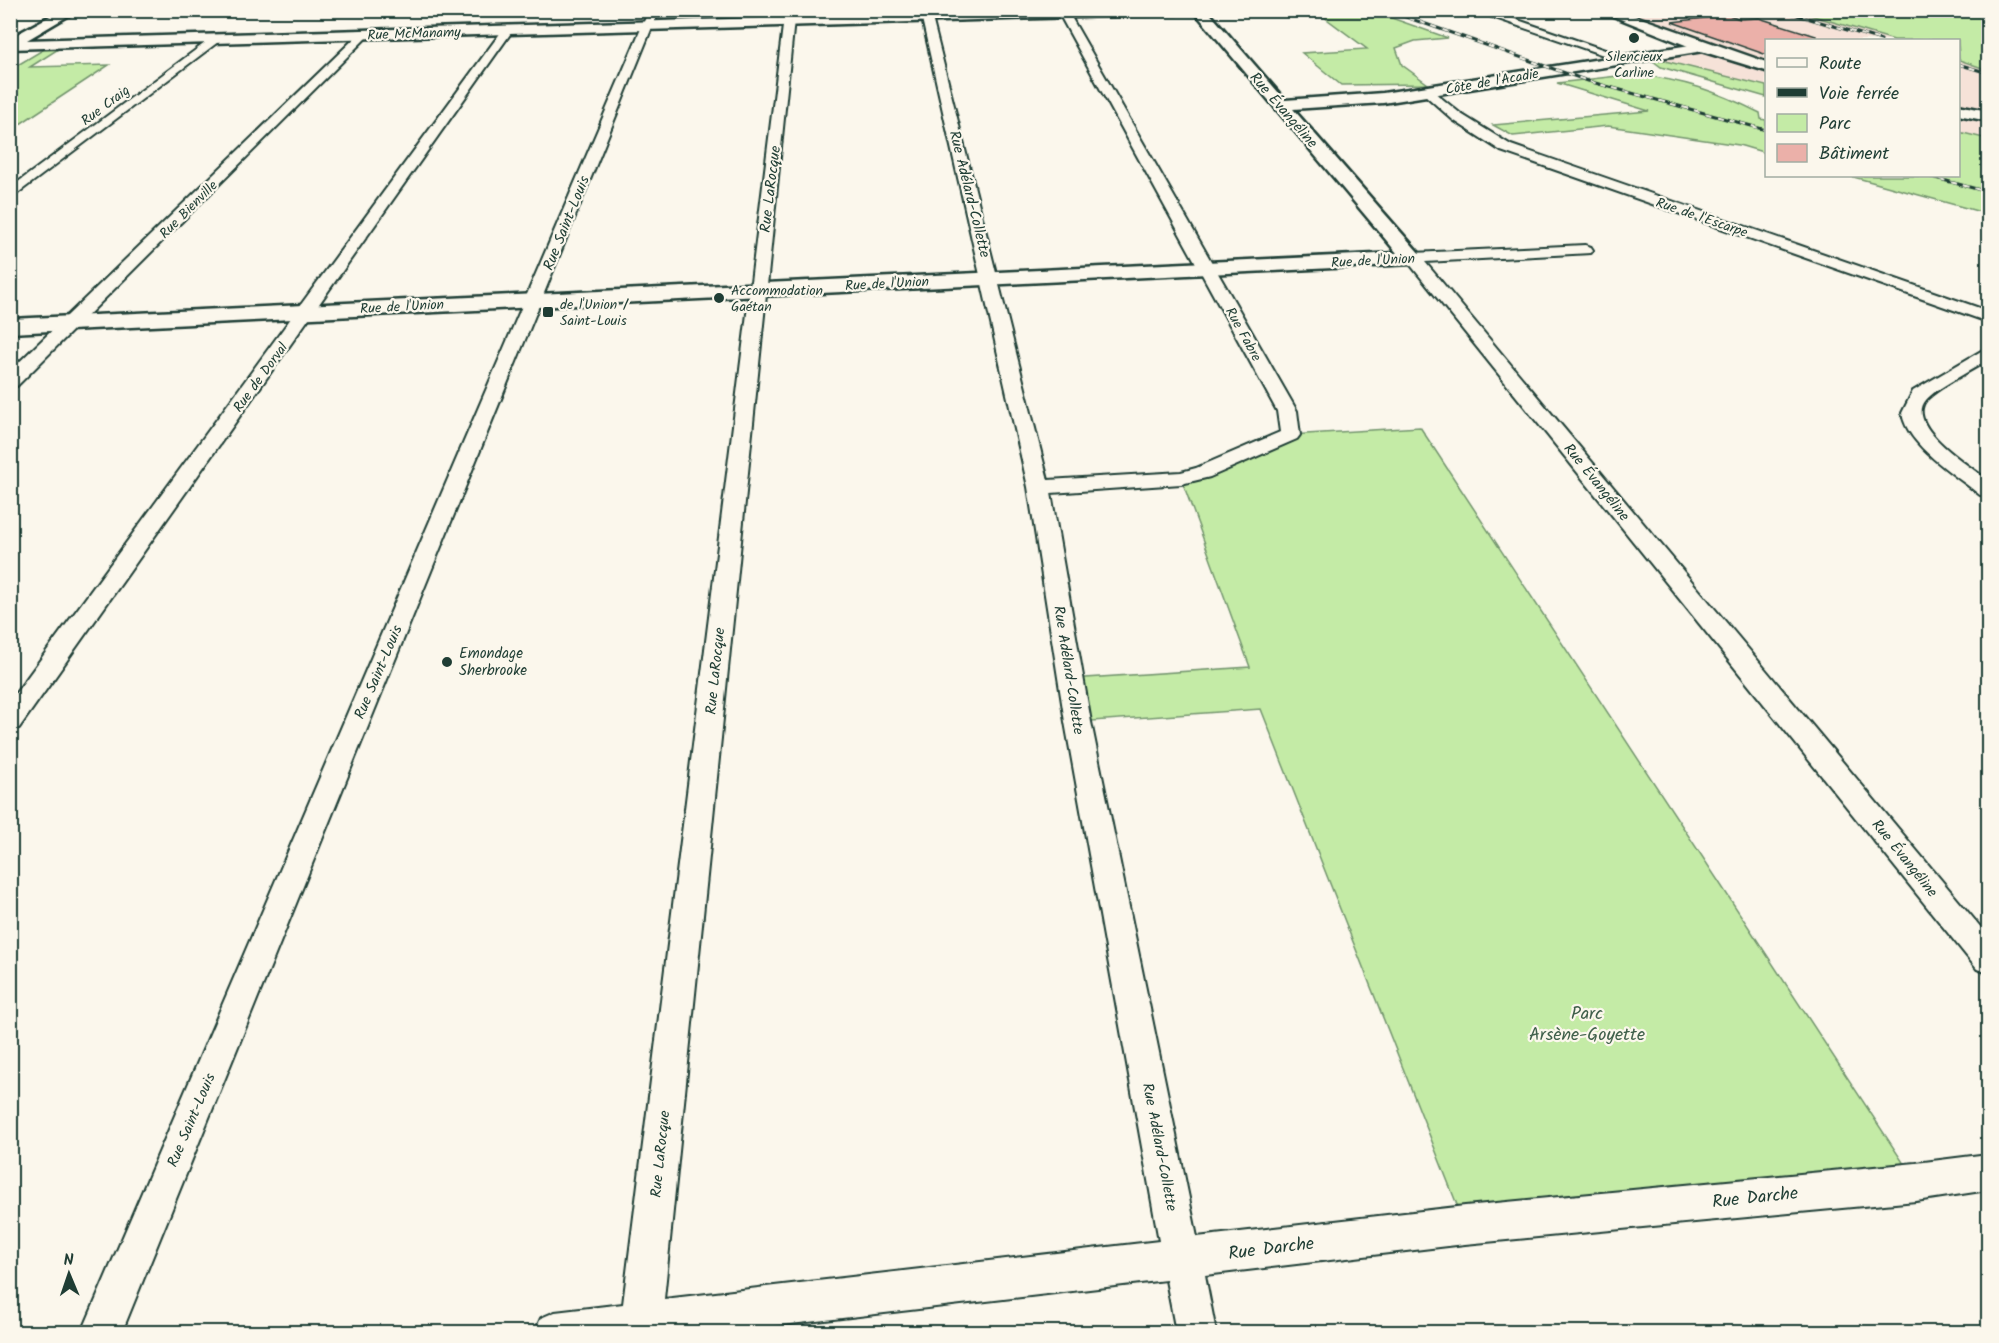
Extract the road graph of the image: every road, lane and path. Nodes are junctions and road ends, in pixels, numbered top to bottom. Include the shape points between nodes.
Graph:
1 (72, 10) edge
2 (654, 10) edge
3 (1177, 10) edge
4 (1199, 10) edge
5 (1477, 10) edge
6 (1604, 10) edge
7 (1063, 12) edge
8 (926, 14) edge
9 (790, 16) edge
10 (647, 26) junction
11 (508, 30) junction
12 (364, 35) junction
13 (217, 39) junction
14 (10, 44) edge
15 (1703, 47) junction
16 (1625, 59) junction
17 (1765, 66) edge
18 (1429, 92) junction
19 (1280, 105) junction
20 (1960, 110) edge
21 (1989, 116) edge
22 (10, 195) edge
23 (1585, 250) dead end
24 (1413, 258) junction
25 (1208, 268) junction
26 (990, 278) junction
27 (758, 289) junction
28 (534, 300) junction
29 (308, 311) junction
30 (1989, 317) edge
31 (72, 324) junction
32 (10, 326) edge
33 (1989, 352) edge
34 (10, 382) edge
35 (1039, 487) junction
36 (1989, 489) edge
37 (10, 721) edge
38 (1989, 959) edge
39 (1989, 1172) edge
40 (1181, 1258) junction
41 (640, 1328) edge
42 (102, 1332) edge
43 (555, 1332) edge
44 (1196, 1332) edge

1 - 14 street
2 - 10 street, Rue Saint-Louis
3 - 7 street, Rue McManamy
4 - 19 street, Rue Évangéline
5 - 16 street
6 - 15 street
7 - 8 street, Rue McManamy
7 - 25 street, Rue Fabre
8 - 9 street, Rue McManamy
8 - 26 street, Rue Adélard-Collette
9 - 10 street, Rue McManamy
9 - 27 street, Rue LaRocque
10 - 11 street, Rue McManamy
10 - 28 street, Rue Saint-Louis
11 - 12 street, Rue McManamy
11 - 29 street, Rue de Dorval
12 - 13 street, Rue McManamy
12 - 31 street, Rue Bienville
13 - 14 street, Rue McManamy
13 - 22 street, Rue Craig
15 - 16 street, Côte de l'Acadie
15 - 17 street
16 - 18 street, Côte de l'Acadie
18 - 19 street, Côte de l'Acadie
18 - 30 street, Rue de l'Escarpe via 1457,117 1506,148
19 - 24 street, Rue Évangéline
20 - 21 street
23 - 24 street, Rue de l'Union
24 - 25 street, Rue de l'Union
24 - 38 street, Rue Évangéline
25 - 26 street, Rue de l'Union
25 - 35 street, Rue Fabre via 1287,411 1290,435 1203,473 1181,478
26 - 27 street, Rue de l'Union
26 - 35 street, Rue Adélard-Collette
27 - 28 street, Rue de l'Union
27 - 41 street, Rue LaRocque
28 - 29 street, Rue de l'Union
28 - 42 street, Rue Saint-Louis
29 - 31 street, Rue de l'Union
29 - 37 street, Rue de Dorval
31 - 32 street, Rue de l'Union
31 - 34 street, Rue Bienville
33 - 36 street via 1920,395 1912,417 1919,432 1934,447
35 - 40 street, Rue Adélard-Collette via 1078,722
39 - 40 street, Rue Darche
40 - 41 street, Rue Darche
40 - 44 street, Rue Adélard-Collette
41 - 43 street, Rue Darche

